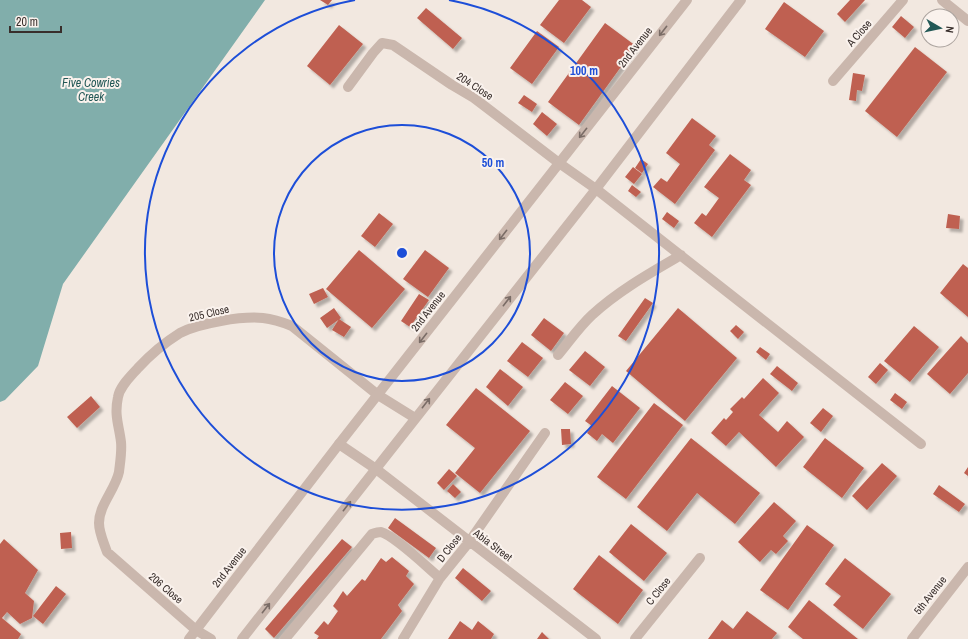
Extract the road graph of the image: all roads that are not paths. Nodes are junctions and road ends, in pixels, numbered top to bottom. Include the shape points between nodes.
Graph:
1 (687, 0) edge
2 (741, 0) edge
3 (903, 0) edge
4 (942, 0) edge
5 (968, 21) edge
6 (833, 81) dead end
7 (348, 87) dead end
8 (559, 163) junction
9 (596, 189) junction
10 (681, 255) junction
11 (558, 356) dead end
12 (378, 395) junction
13 (415, 418) junction
14 (545, 433) dead end
15 (339, 444) junction
16 (921, 444) dead end
17 (376, 469) junction
18 (469, 542) junction
19 (107, 552) joint
20 (700, 558) dead end
21 (968, 567) edge
22 (440, 578) junction
23 (196, 630) junction
24 (189, 639) edge
25 (210, 639) edge
26 (242, 639) edge
27 (285, 639) edge
28 (402, 639) edge
29 (596, 639) edge
30 (635, 639) edge
31 (912, 639) edge

1 -> 8 street, 2nd Avenue
2 - 9 street
3 - 6 street, A Close
4 - 5 street
7 - 8 street, 204 Close via 382,43 393,45 474,98
8 - 9 street, 204 Close
8 -> 12 street, 2nd Avenue
9 - 10 street, 204 Close
13 -> 9 street
10 - 11 street via 601,307
10 - 16 street, 204 Close
12 - 13 street, 205 Close
12 - 15 street, 2nd Avenue
12 - 19 street, 205 Close via 292,326 277,320 256,318 217,322 181,333 153,352 127,380 118,396 115,414 121,442 121,460 99,523
13 - 17 street
14 - 18 street, D Close
15 - 17 street, Abia Street
15 - 23 street, 2nd Avenue
17 - 18 street, Abia Street
26 -> 17 street
18 - 22 street, D Close
18 - 29 street, Abia Street
19 - 23 street, 206 Close
20 - 30 street, C Close
21 - 31 street, 5th Avenue
22 - 27 street via 391,537 376,532
22 - 28 street, D Close
23 - 24 street, 2nd Avenue
23 - 25 street, 206 Close

